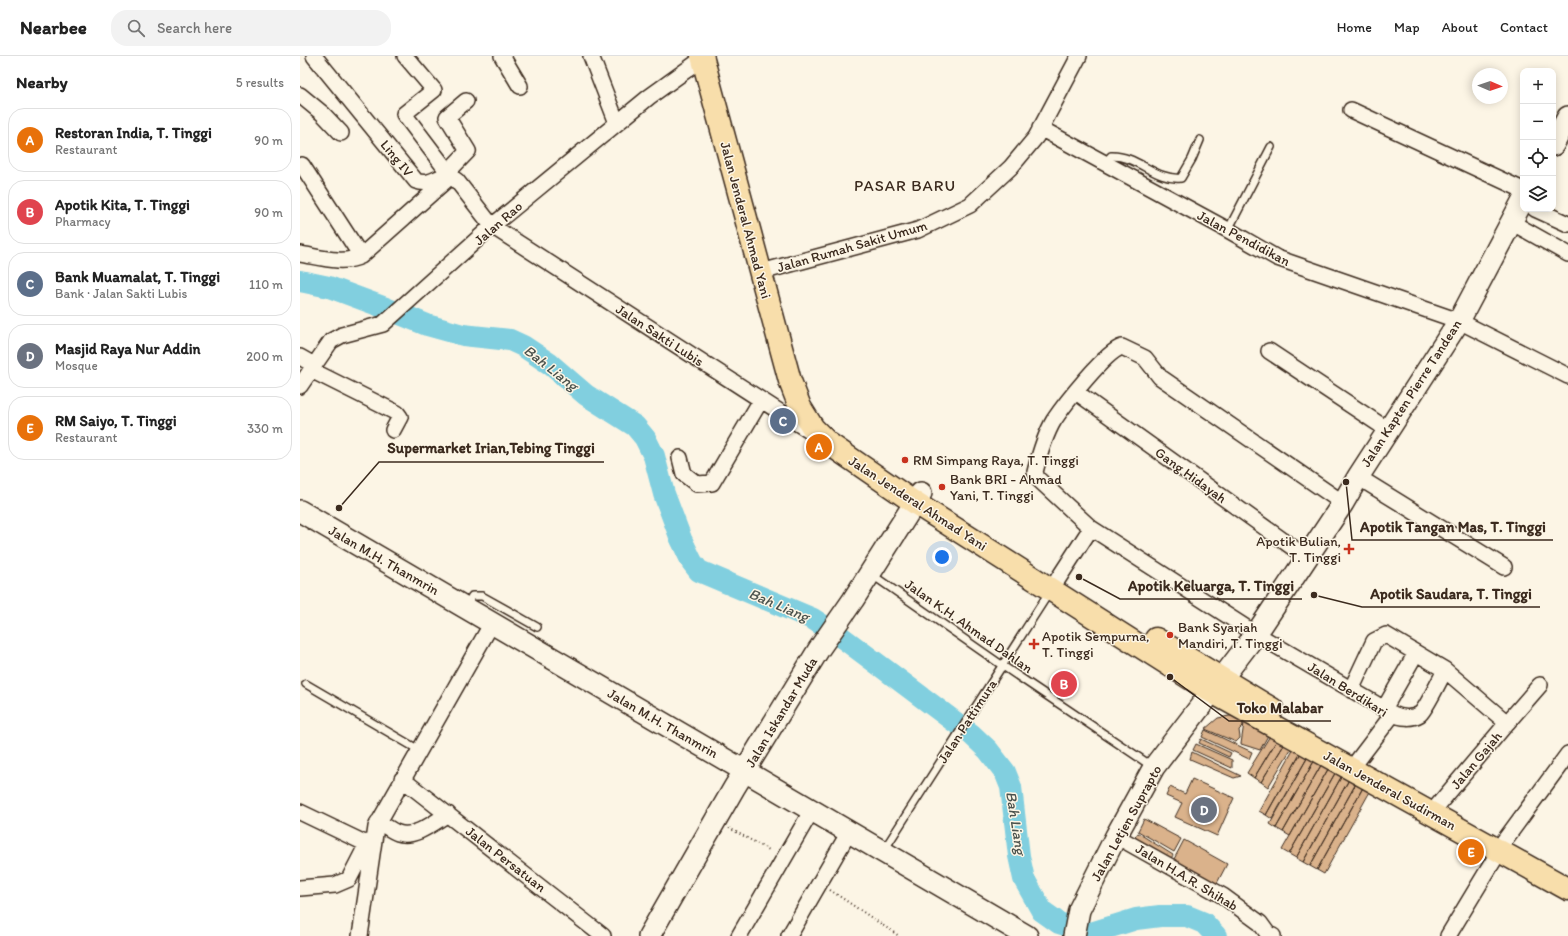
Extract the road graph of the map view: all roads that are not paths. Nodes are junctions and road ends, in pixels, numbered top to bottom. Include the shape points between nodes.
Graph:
1 (314, 56) edge
2 (405, 56) edge
3 (502, 56) edge
4 (591, 56) edge
5 (706, 56) edge
6 (1079, 56) edge
7 (520, 86) dead end
8 (300, 95) edge
9 (466, 101) dead end
10 (1351, 110) dead end
11 (1568, 117) edge
12 (617, 123) junction
13 (1040, 128) junction
14 (341, 133) dead end
15 (1200, 140) dead end
16 (1556, 140) edge
17 (1271, 147) dead end
18 (1104, 164) junction
19 (302, 165) dead end
20 (448, 174) junction
21 (1520, 198) edge
22 (1520, 208) edge
23 (1546, 212) edge
24 (1511, 222) junction
25 (1568, 224) edge
26 (492, 226) junction
27 (1228, 230) junction
28 (300, 254) edge
29 (1568, 254) edge
30 (361, 256) junction
31 (765, 271) junction
32 (1459, 321) junction
33 (1269, 351) dead end
34 (300, 357) edge
35 (312, 367) junction
36 (1568, 376) edge
37 (300, 386) edge
38 (1076, 392) junction
39 (761, 400) junction
40 (393, 430) dead end
41 (1388, 430) junction
42 (828, 443) junction
43 (680, 458) dead end
44 (1358, 476) junction
45 (918, 498) junction
46 (1343, 503) junction
47 (300, 511) edge
48 (1091, 528) junction
49 (1306, 557) junction
50 (1504, 567) dead end
51 (869, 572) junction
52 (1054, 584) junction
53 (465, 608) junction
54 (492, 623) junction
55 (537, 627) dead end
56 (1256, 634) junction
57 (1416, 653) junction
58 (1003, 666) junction
59 (1445, 670) junction
60 (306, 684) dead end
61 (1540, 685) dead end
62 (1217, 686) junction
63 (1351, 690) junction
64 (1388, 712) junction
65 (1507, 723) junction
66 (419, 750) junction
67 (1568, 754) edge
68 (1358, 760) junction
69 (1154, 767) junction
70 (745, 771) junction
71 (405, 781) junction
72 (1438, 805) junction
73 (812, 810) junction
74 (300, 812) edge
75 (448, 814) junction
76 (377, 824) junction
77 (849, 832) junction
78 (1116, 836) junction
79 (370, 845) junction
80 (1502, 846) junction
81 (883, 852) junction
82 (1568, 876) edge
83 (300, 888) edge
84 (1568, 889) edge
85 (1270, 935) edge
86 (360, 936) edge
87 (603, 936) edge
88 (649, 936) edge
89 (739, 936) edge
90 (789, 936) edge
91 (1027, 936) edge
92 (1074, 936) edge
93 (1448, 936) edge

1 - 20 street, Ling IV via 416,181 430,183
2 - 20 street via 434,90 404,114
3 - 7 street
4 - 12 street
5 - 12 street, Jalan Rao
5 - 31 main road, Jalan Jenderal Ahmad Yani
6 - 13 street, Jalan Rumah Sakit Umum
8 - 14 street
9 - 20 street via 447,116 468,151
10 - 21 street
11 - 16 street
12 - 26 street, Jalan Rao
13 - 18 street, Jalan Pendidikan
13 - 31 street, Jalan Rumah Sakit Umum via 1011,167 970,205 918,230
15 - 18 lane via 1182,178 1170,179 1121,156 1111,156
17 - 27 lane
18 - 27 street, Jalan Pendidikan
19 - 30 street
20 - 26 street via 457,181
20 - 30 street
22 - 24 street, Jalan Kapten Pierre Tandean
23 - 25 street
24 - 29 street
24 - 32 street, Jalan Kapten Pierre Tandean
26 - 35 street, Jalan Rao via 383,324 342,334 331,341
26 - 39 street, Jalan Sakti Lubis
27 - 32 street, Jalan Pendidikan via 1277,258
28 - 30 street via 345,261
31 - 42 main road, Jalan Jenderal Ahmad Yani via 790,381 800,407 813,428
31 - 45 main road, Jalan Jenderal Ahmad Yani via 811,397 823,417 832,428
32 - 36 street, Jalan Pendidikan
32 - 41 street, Jalan Kapten Pierre Tandean
33 - 41 street
34 - 35 street
35 - 37 street, Jalan Rao
35 - 40 street via 397,413 400,417
38 - 46 street via 1109,355 1122,347 1145,358 1160,377
38 - 48 street via 1054,421 1035,472 1037,478
38 - 49 street, Gang Hidayah
39 - 42 street, Jalan Sakti Lubis
39 - 43 street via 712,483 697,484 684,474
41 - 44 street, Jalan Kapten Pierre Tandean
42 - 45 main road, Jalan Jenderal Ahmad Yani
44 - 46 street, Jalan Kapten Pierre Tandean
44 - 50 street
45 - 51 street, Jalan Iskandar Muda
45 - 52 main road, Jalan Jenderal Ahmad Yani
46 - 49 street, Jalan Kapten Pierre Tandean
47 - 53 street, Jalan M.H. Thanmrin
48 - 52 street, Jalan Pattimura
48 - 56 street
49 - 56 street, Jalan Kapten Pierre Tandean
51 - 58 lane, Jalan K.H. Ahmad Dahlan
51 - 70 street, Jalan Iskandar Muda
52 - 58 lane, Jalan Pattimura
52 - 62 main road, Jalan Jenderal Ahmad Yani
53 - 54 street, Jalan M.H. Thanmrin
53 - 55 lane via 472,596 482,596
54 - 66 street
54 - 70 street, Jalan M.H. Thanmrin
56 - 62 street, Jalan Kapten Pierre Tandean
56 - 63 street, Jalan Berdikari
57 - 59 street, Jalan Gajah
57 - 63 street, Jalan Gajah via 1391,637 1380,637 1374,641
57 - 64 street
58 - 69 lane, Jalan K.H. Ahmad Dahlan
58 - 81 lane, Jalan Pattimura
59 - 64 street via 1421,713 1400,718
59 - 65 street, Jalan Gajah
60 - 66 lane
61 - 65 street
62 - 68 main road, Jalan Jenderal Sudirman
62 - 69 street, Jalan Letjen Suprapto
62 - 80 main road, Jalan Jenderal Sudirman
63 - 64 street, Jalan Berdikari
64 - 68 street, Jalan Berdikari
65 - 72 street, Jalan Gajah
66 - 71 street
67 - 80 street
68 - 72 main road, Jalan Jenderal Sudirman
69 - 78 street, Jalan Letjen Suprapto
70 - 73 street, Jalan M.H. Thanmrin
70 - 88 street, Jalan Iskandar Muda
71 - 75 street, Jalan Persatuan
71 - 76 street
72 - 80 main road, Jalan Jenderal Sudirman
73 - 77 street, Jalan M.H. Thanmrin
73 - 89 street
74 - 79 street
75 - 76 street via 407,834
75 - 87 street, Jalan Persatuan
76 - 79 street
77 - 81 street, Jalan M.H. Thanmrin
77 - 90 street
78 - 85 street, Jalan H.A.R. Shihab via 1223,896 1260,923
78 - 92 street, Jalan Letjen Suprapto via 1079,910
79 - 83 street via 349,879 336,885
79 - 86 street
80 - 82 main road, Jalan Jenderal Sudirman
80 - 84 main road, Jalan Jenderal Sudirman
80 - 93 street
81 - 91 street, Jalan M.H. Thanmrin

